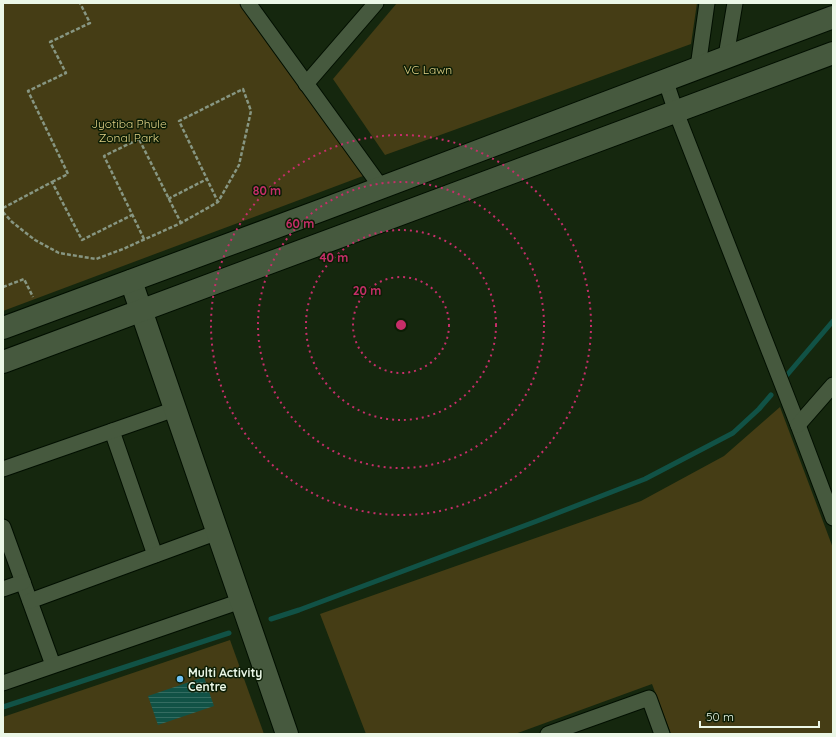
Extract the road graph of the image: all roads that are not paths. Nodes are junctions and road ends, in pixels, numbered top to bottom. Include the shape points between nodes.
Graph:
1 (248, 3) edge
2 (376, 3) edge
3 (708, 3) edge
4 (735, 3) edge
5 (833, 17) edge
6 (833, 53) edge
7 (726, 56) junction
8 (698, 67) junction
9 (665, 79) junction
10 (306, 84) junction
11 (676, 112) junction
12 (381, 187) junction
13 (359, 195) junction
14 (366, 227) junction
15 (131, 281) junction
16 (141, 310) junction
17 (3, 328) edge
18 (3, 362) edge
19 (833, 385) edge
20 (175, 408) junction
21 (798, 425) junction
22 (112, 431) junction
23 (3, 469) edge
24 (833, 518) edge
25 (3, 527) edge
26 (218, 532) junction
27 (155, 555) junction
28 (23, 582) junction
29 (3, 589) edge
30 (30, 601) junction
31 (241, 601) junction
32 (53, 666) junction
33 (3, 683) edge
34 (582, 728) edge
35 (287, 734) edge
36 (548, 734) edge
37 (662, 734) edge

1 - 10 street
2 - 10 street
3 - 8 street
4 - 7 street
5 - 7 street
6 - 11 street
7 - 8 street
8 - 9 street
9 - 11 street
9 - 12 street
10 - 12 street
11 - 14 street
11 - 21 street
12 - 13 street
13 - 14 street
13 - 15 street
14 - 16 street
15 - 16 street
15 - 17 street
16 - 18 street
16 - 20 street
19 - 21 street
20 - 22 street
20 - 26 street
21 - 24 street
22 - 23 street
22 - 27 street
25 - 28 street
26 - 27 street
26 - 31 street
27 - 30 street
28 - 29 street
28 - 30 street
30 - 32 street
31 - 32 street
31 - 35 street
32 - 33 street
34 - 36 street
34 - 37 street via 649,698

